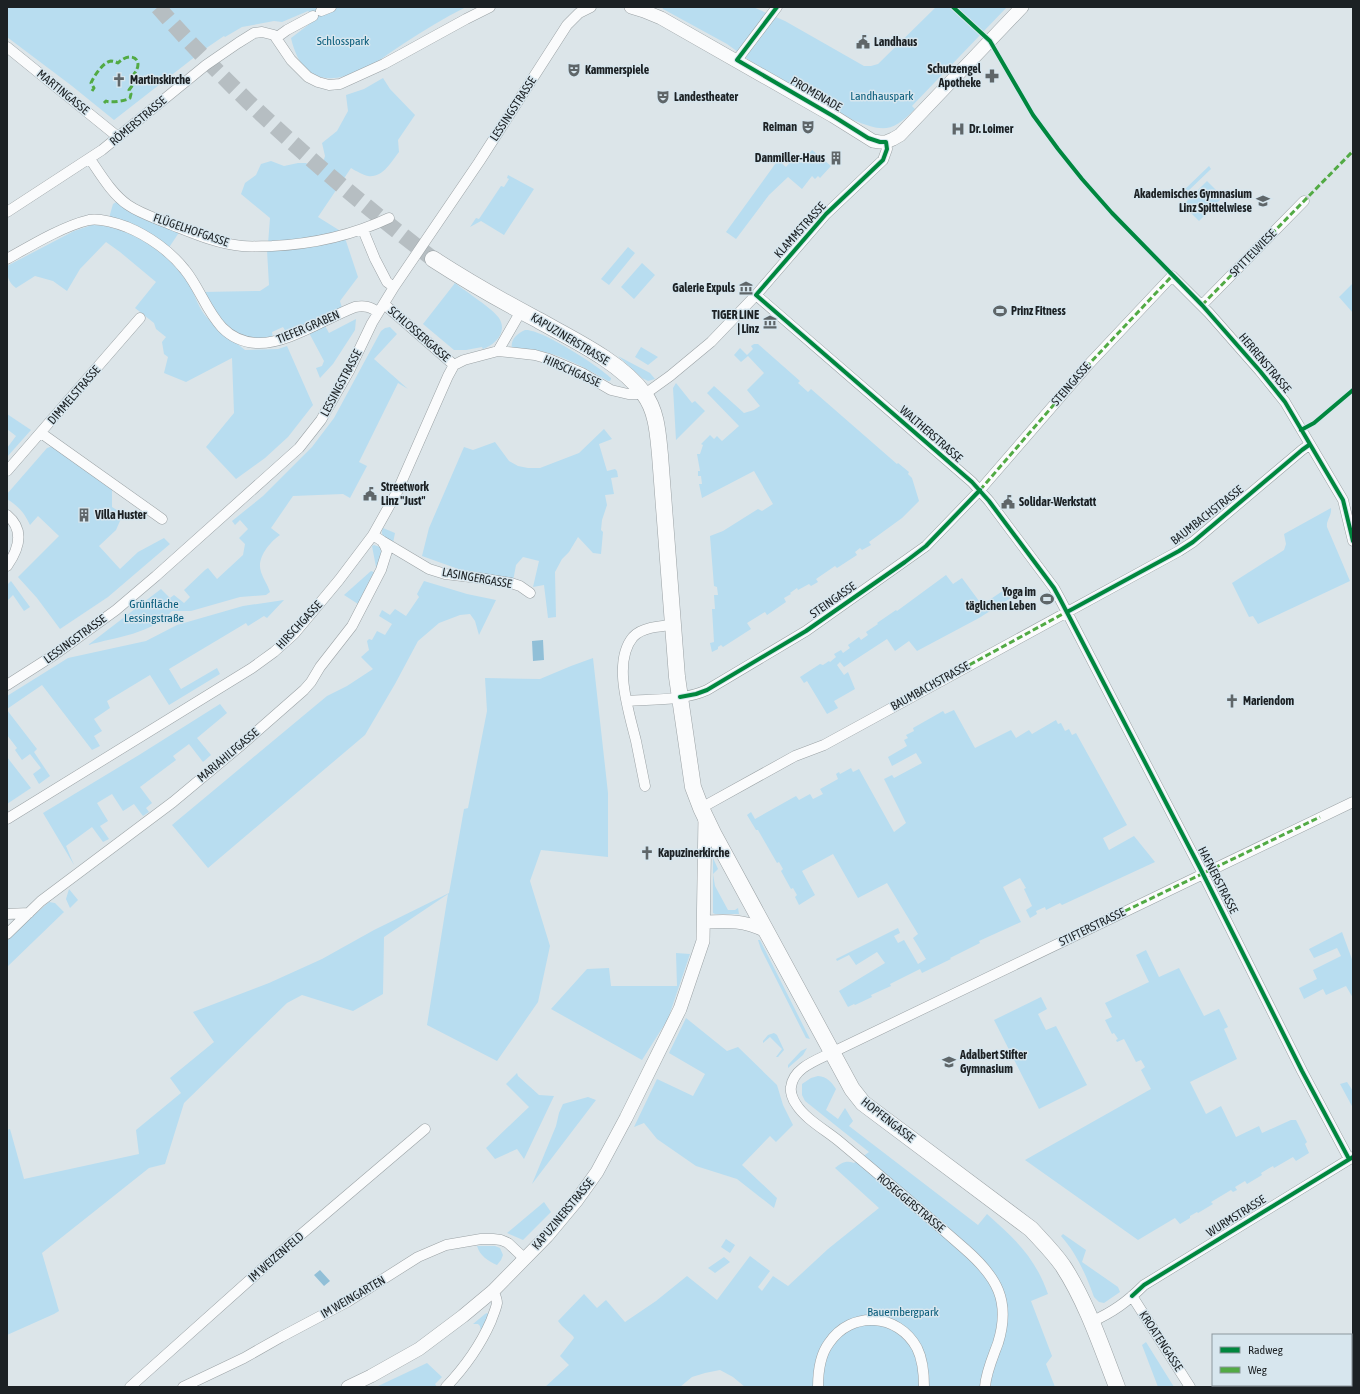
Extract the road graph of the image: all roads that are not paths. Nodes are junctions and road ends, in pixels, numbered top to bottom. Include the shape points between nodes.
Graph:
1 (331, 7) edge
2 (490, 7) edge
3 (590, 7) edge
4 (631, 7) edge
5 (777, 7) edge
6 (1022, 7) edge
7 (276, 38) junction
8 (7, 48) edge
9 (737, 60) junction
10 (118, 137) junction
11 (886, 142) junction
12 (90, 159) junction
13 (1304, 201) dead end
14 (7, 212) edge
15 (389, 218) dead end
16 (363, 230) junction
17 (7, 259) edge
18 (433, 259) tunnel mouth
19 (1172, 276) joint
20 (394, 287) junction
21 (756, 295) junction
22 (1202, 305) junction
23 (381, 308) junction
24 (522, 311) junction
25 (140, 318) dead end
26 (498, 351) junction
27 (454, 365) junction
28 (645, 394) junction
29 (41, 433) junction
30 (1309, 445) junction
31 (7, 471) edge
32 (980, 490) junction
33 (7, 515) edge
34 (162, 519) dead end
35 (373, 535) junction
36 (382, 541) junction
37 (1353, 542) edge
38 (7, 566) edge
39 (530, 593) dead end
40 (1067, 612) junction
41 (673, 625) junction
42 (7, 685) edge
43 (680, 697) junction
44 (627, 701) junction
45 (645, 786) dead end
46 (1353, 802) edge
47 (703, 811) junction
48 (7, 819) edge
49 (713, 833) joint
50 (1203, 874) junction
51 (28, 913) junction
52 (7, 914) edge
53 (704, 922) junction
54 (766, 931) junction
55 (7, 934) edge
56 (831, 1053) junction
57 (425, 1129) dead end
58 (1351, 1158) edge
59 (525, 1259) junction
60 (493, 1291) junction
61 (1132, 1296) junction
62 (1091, 1322) junction
63 (130, 1387) edge
64 (183, 1387) edge
65 (348, 1387) edge
66 (446, 1387) edge
67 (818, 1387) edge
68 (924, 1387) edge
69 (985, 1387) edge
70 (1117, 1387) edge
71 (1190, 1387) edge

1 - 7 street
2 - 7 street via 379,67 340,84 330,85 308,77 291,60
3 - 20 street, LESSINGSTRASSE via 579,12 568,25
4 - 9 street, PROMENADE via 661,18
5 - 9 street
6 - 11 street via 900,135
7 - 10 street, RÖMERSTRASSE via 262,32 247,37 206,65
8 - 10 street, MARTINGASSE
9 - 11 street, PROMENADE via 868,138
10 - 12 street, RÖMERSTRASSE
11 - 21 street, KLAMMSTRASSE via 887,149 883,160 826,214
12 - 14 street, RÖMERSTRASSE
12 - 16 street, FLÜGELHOFGASSE via 114,192 128,206 196,235 223,243 255,247 288,245
13 - 22 street, SPITTELWIESE
15 - 16 street, FLÜGELHOFGASSE
16 - 20 street via 387,282
17 - 23 street, TIEFER GRABEN via 61,230 84,222 98,220 121,225 144,235 175,258 186,270 218,324 236,337 255,343 276,341 355,307
18 - 24 main road, KAPUZINERSTRASSE
19 - 22 street, HERRENSTRASSE
19 - 32 street, STEINGASSE via 1090,363
20 - 23 street, LESSINGSTRASSE
21 - 28 street, KLAMMSTRASSE via 711,342
21 - 32 street, WALTHERSTRASSE
22 - 30 street, HERRENSTRASSE via 1285,402
23 - 27 street, SCHLOSSERGASSE
23 - 42 street, LESSINGSTRASSE via 321,420 299,448 116,610
24 - 26 street
24 - 28 main road, KAPUZINERSTRASSE via 590,348 618,368
25 - 29 street, DIMMELSTRASSE
26 - 27 street, HIRSCHGASSE
26 - 28 street, HIRSCHGASSE via 535,355 582,373 611,390
27 - 35 street, HIRSCHGASSE via 397,492
28 - 41 main road, KAPUZINERSTRASSE via 657,428
29 - 31 street, DIMMELSTRASSE
29 - 34 street
30 - 37 street, HERRENSTRASSE via 1342,500
30 - 40 street, BAUMBACHSTRASSE via 1188,545
32 - 40 street, WALTHERSTRASSE via 1054,588
32 - 43 street, STEINGASSE via 926,546 806,631 707,690
33 - 38 street via 18,531 19,541 15,554
35 - 36 street
35 - 48 street, HIRSCHGASSE via 294,634 274,652
36 - 39 street, LASINGERGASSE via 429,569 445,574 511,583
36 - 51 street, MARIAHILFGASSE via 387,551 385,561 352,626 304,690 173,802
40 - 47 street, BAUMBACHSTRASSE via 824,745 795,756
40 - 50 street, HAFNERSTRASSE
41 - 43 main road, KAPUZINERSTRASSE
41 - 44 street via 647,630 637,634 630,642 623,669
43 - 44 street
43 - 47 main road, KAPUZINERSTRASSE via 693,787
44 - 45 street
46 - 50 street, STIFTERSTRASSE
47 - 49 main road, KAPUZINERSTRASSE
47 - 53 street, KAPUZINERSTRASSE
49 - 54 main road, HOPFENGASSE
50 - 56 street, STIFTERSTRASSE
50 - 58 street, HAFNERSTRASSE via 1299,1064
51 - 52 street
51 - 55 street, MARIAHILFGASSE
53 - 54 street via 741,922
53 - 59 street, KAPUZINERSTRASSE via 703,941 680,1009 598,1172 547,1236
54 - 56 main road, HOPFENGASSE
56 - 62 main road, HOPFENGASSE via 863,1103 1030,1229 1062,1265
56 - 69 street, ROSEGGERSTRASSE via 806,1066 793,1079 791,1087 796,1104 966,1249 990,1274 997,1286 1004,1314 1003,1325
57 - 63 street, IM WEIZENFELD via 291,1243
58 - 61 street, WURMSTRASSE via 1144,1285
59 - 60 street, KAPUZINERSTRASSE
59 - 64 street, IM WEINGARTEN via 508,1243 497,1240 474,1240 446,1245 418,1257 347,1302 238,1361
60 - 65 street, KAPUZINERSTRASSE via 419,1349
60 - 66 street via 496,1296 496,1307 487,1331 472,1357
61 - 62 street, WURMSTRASSE via 1115,1310
61 - 71 street, KROATENGASSE
62 - 70 main road, HOPFENGASSE
67 - 68 street via 824,1350 829,1342 839,1330 866,1319 881,1320 896,1326 908,1336 917,1348 922,1362

